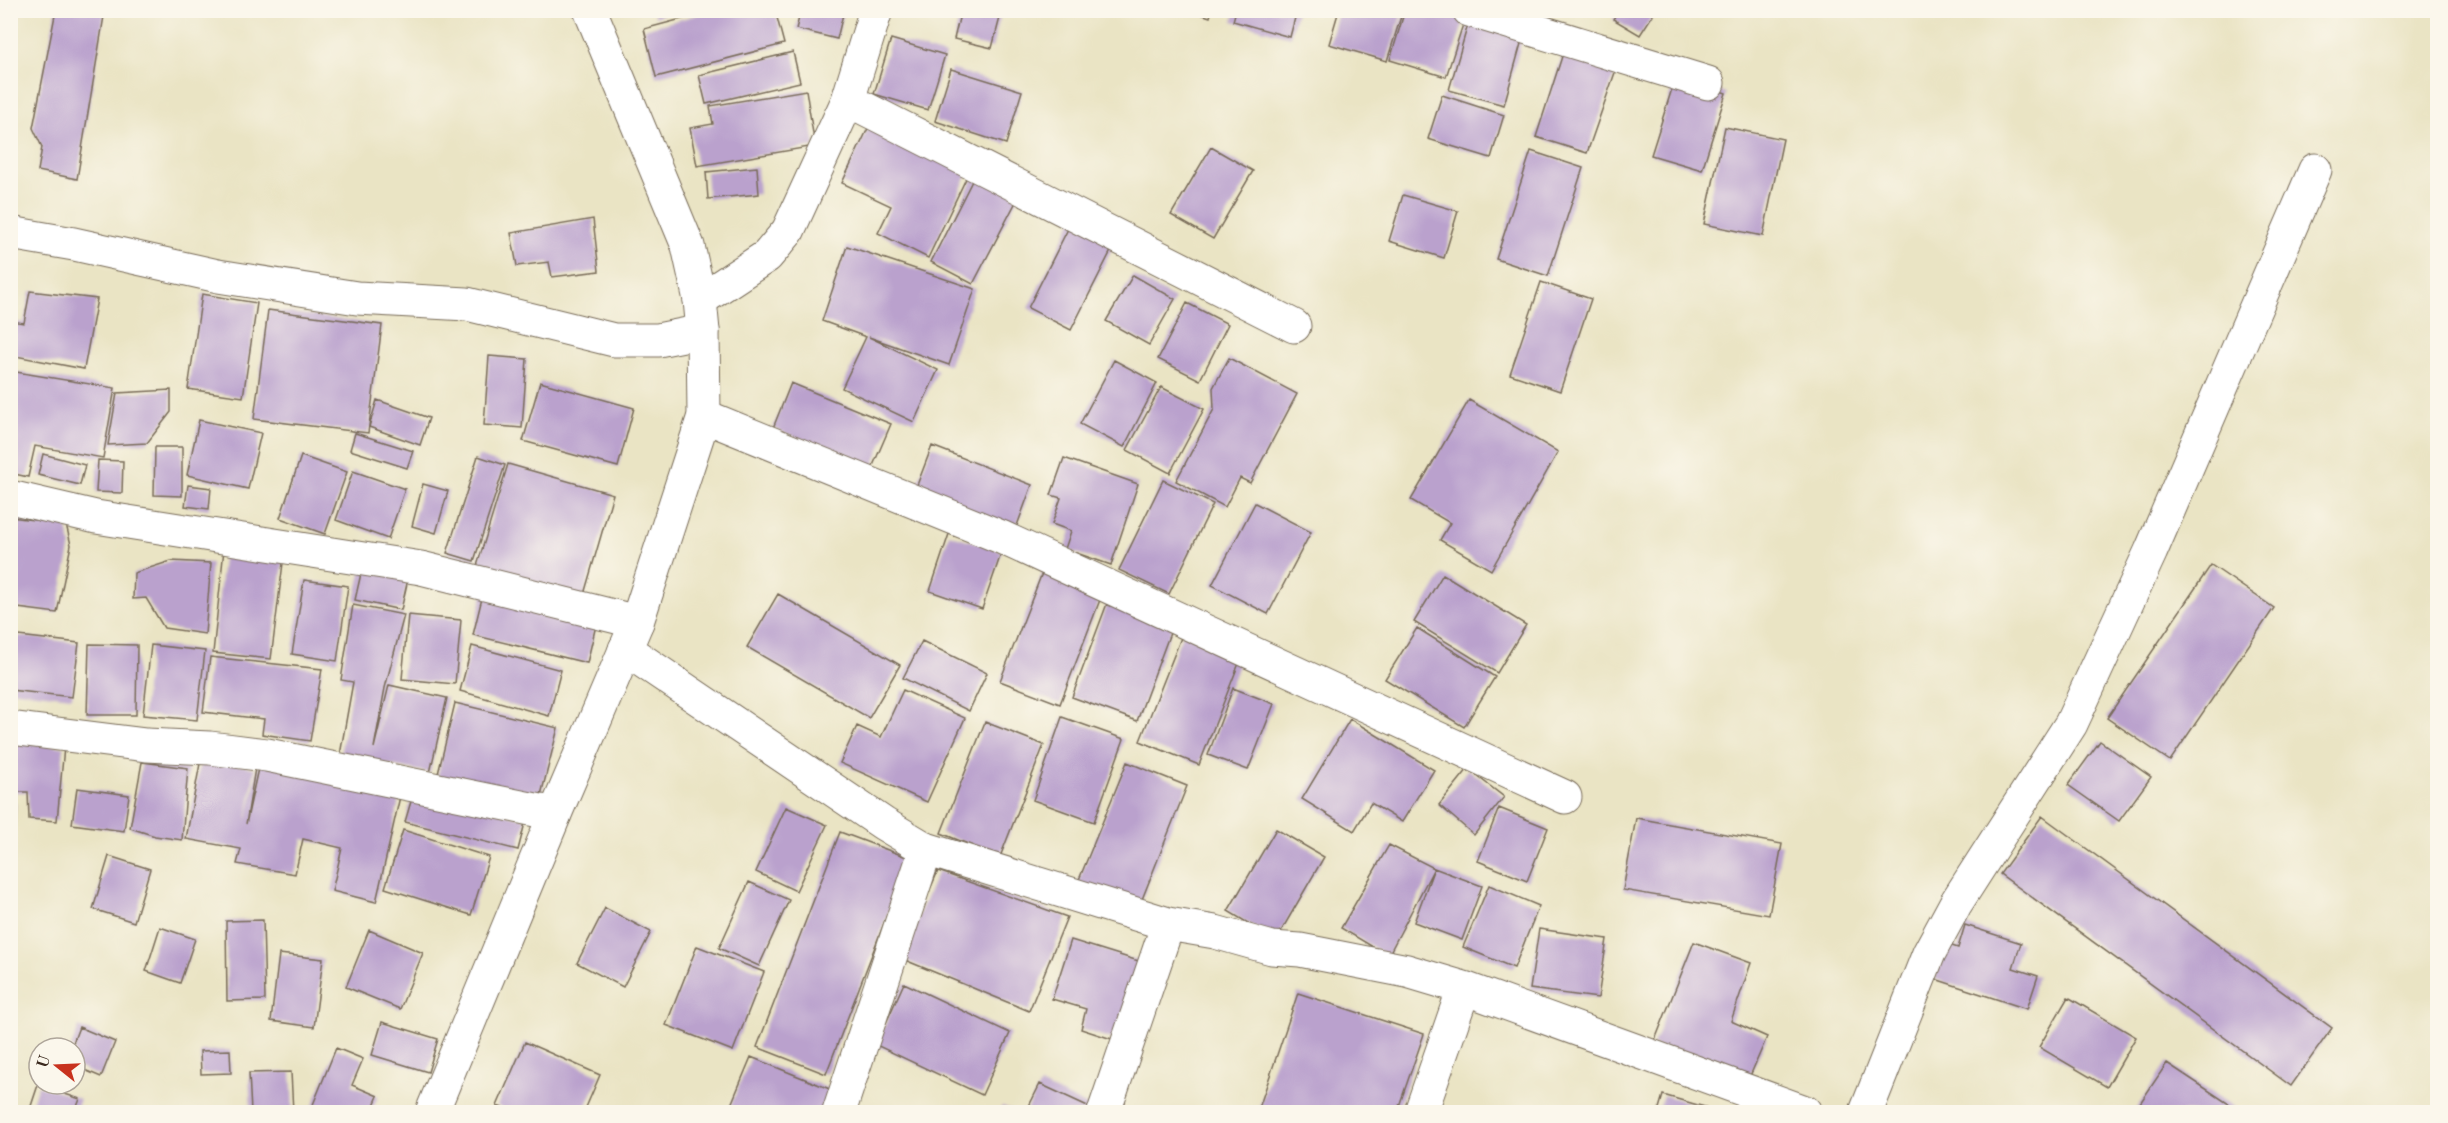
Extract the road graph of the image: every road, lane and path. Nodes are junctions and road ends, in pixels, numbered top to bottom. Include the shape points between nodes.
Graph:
1 (590, 10) edge
2 (876, 10) edge
3 (1469, 10) edge
4 (1708, 83) dead end
5 (848, 100) junction
6 (2315, 170) dead end
7 (10, 233) edge
8 (701, 315) junction
9 (1294, 326) dead end
10 (704, 416) junction
11 (10, 497) edge
12 (631, 635) junction
13 (10, 728) edge
14 (1565, 796) dead end
15 (555, 814) junction
16 (926, 849) junction
17 (1168, 924) junction
18 (1464, 988) junction
19 (432, 1113) edge
20 (839, 1113) edge
21 (1104, 1113) edge
22 (1420, 1113) edge
23 (1805, 1113) edge
24 (1866, 1113) edge

1 - 8 street via 688,246
2 - 5 street
3 - 4 street
5 - 8 street via 788,231 767,256
5 - 9 street
6 - 24 street via 2151,551 2070,724 1956,903 1929,953
7 - 8 street via 218,276 357,298 468,304 614,340 658,340
8 - 10 street
10 - 12 street
10 - 14 street via 992,533
11 - 12 street via 96,517 421,568
12 - 15 street
12 - 16 street via 884,825
13 - 15 street via 267,755
15 - 19 street
16 - 17 street
16 - 20 street
17 - 18 street via 1272,948 1407,971
17 - 21 street
18 - 22 street
18 - 23 street

